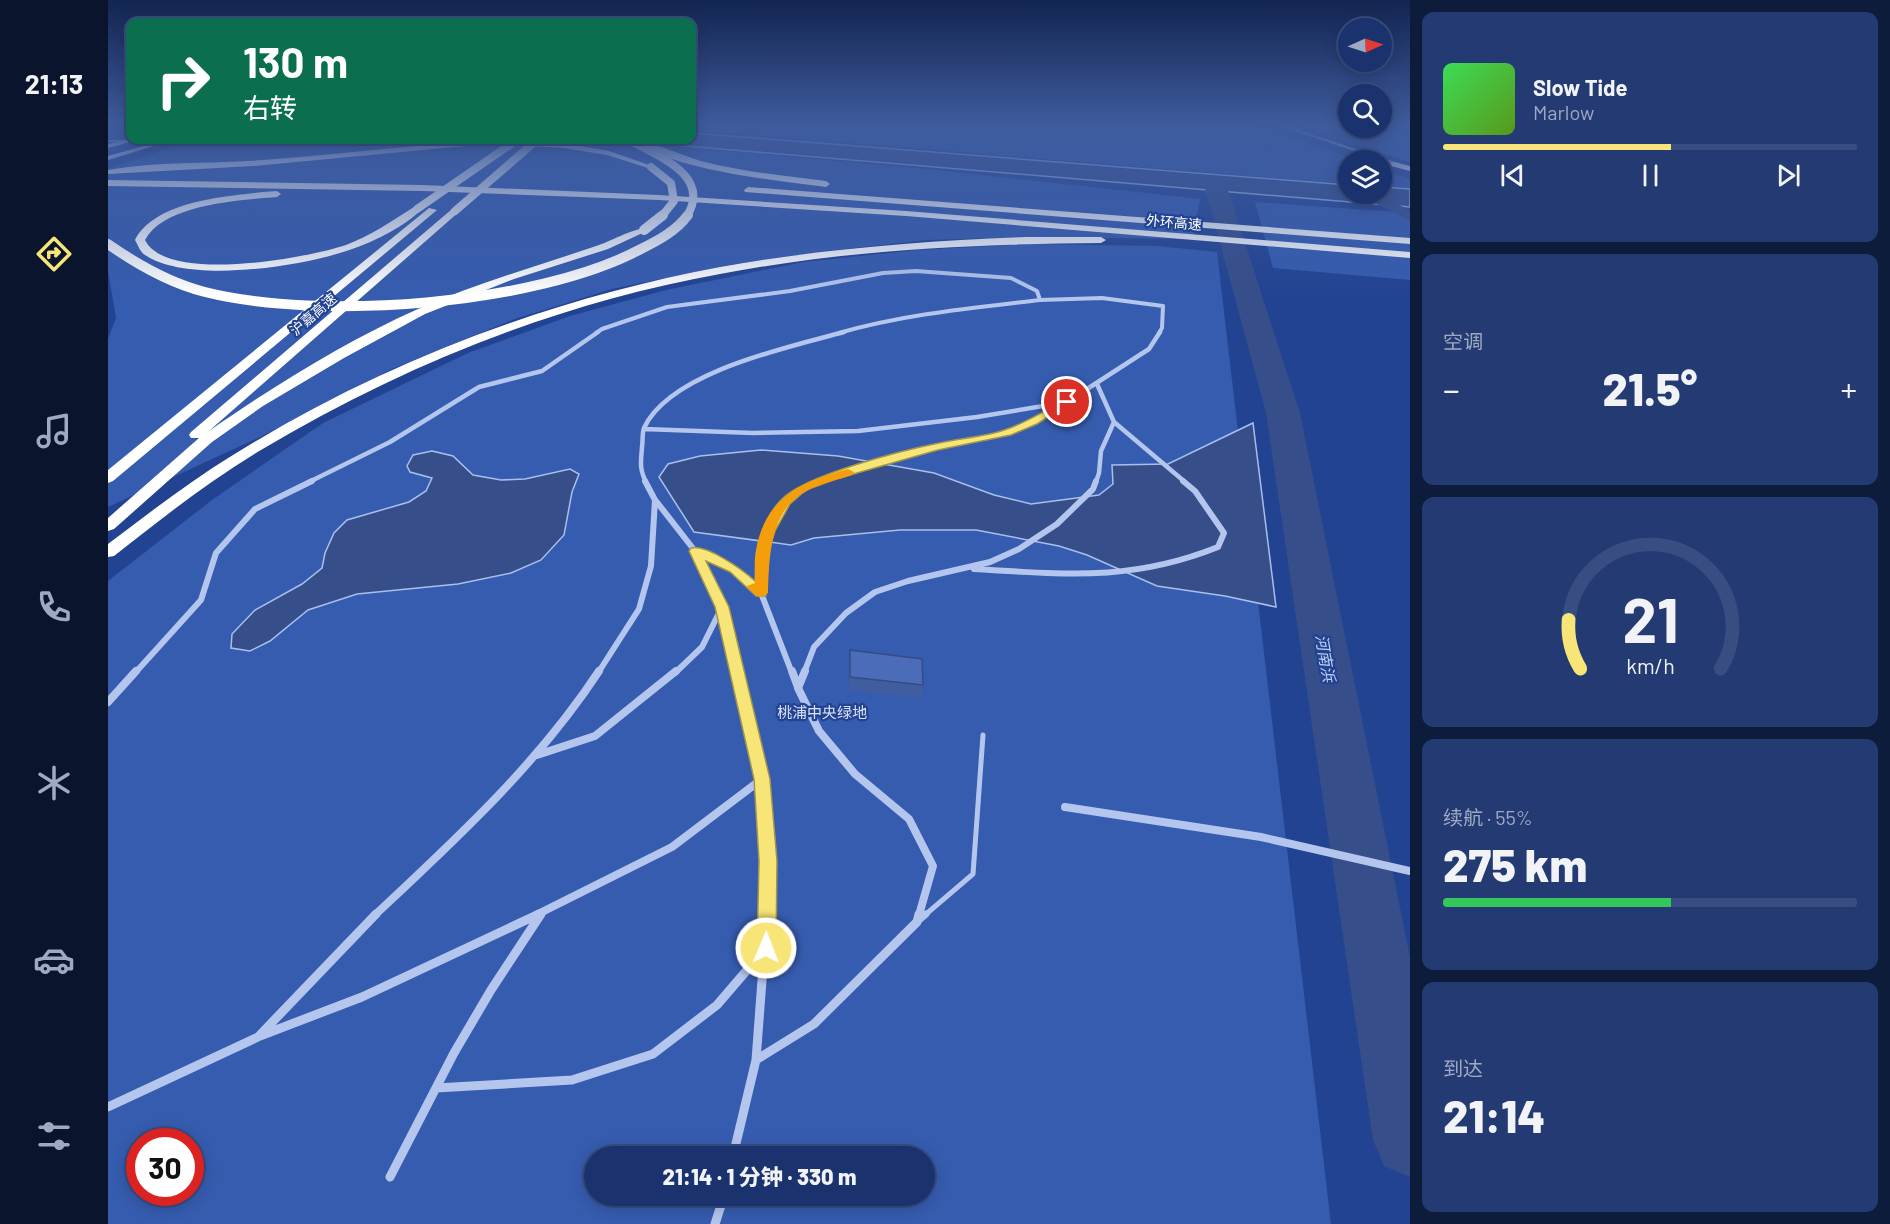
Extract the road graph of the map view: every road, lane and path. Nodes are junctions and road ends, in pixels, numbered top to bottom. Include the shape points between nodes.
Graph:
1 (457, 181) edge
2 (467, 181) edge
3 (490, 181) edge
4 (668, 181) edge
5 (689, 181) edge
6 (804, 181) edge
7 (108, 183) edge
8 (654, 185) dead end
9 (837, 186) dead end
10 (698, 187) dead end
11 (848, 187) dead end
12 (474, 189) junction
13 (742, 189) dead end
14 (445, 190) edge
15 (445, 190) edge
16 (445, 190) edge
17 (445, 190) edge
18 (1199, 221) junction
19 (1203, 241) junction
20 (1410, 241) edge
21 (108, 244) edge
22 (1410, 255) edge
23 (1040, 300) junction
24 (1097, 384) junction
25 (1067, 402) junction
26 (1114, 422) junction
27 (644, 429) junction
28 (108, 478) edge
29 (655, 500) junction
30 (108, 510) edge
31 (108, 526) edge
32 (695, 551) junction
33 (108, 552) edge
34 (966, 568) junction
35 (761, 593) junction
36 (722, 607) junction
37 (798, 688) junction
38 (108, 702) edge
39 (983, 735) dead end
40 (535, 755) junction
41 (762, 779) junction
42 (1065, 807) dead end
43 (1410, 871) edge
44 (542, 913) junction
45 (917, 922) junction
46 (766, 948) junction
47 (258, 1037) junction
48 (756, 1060) junction
49 (436, 1088) junction
50 (108, 1107) edge
51 (735, 1146) edge
52 (390, 1177) dead end
53 (721, 1206) edge
54 (715, 1224) edge

1 - 14 highway, bridge
2 - 28 highway, 沪嘉高速, bridge
3 - 30 highway, 沪嘉高速, bridge
4 - 31 highway, bridge via 674,201 659,220 644,230 421,312 340,355 258,403 207,439
5 - 21 highway, bridge via 695,202 689,214 676,229 651,246 618,261 521,288 461,297 341,305 272,303 222,296 178,285 145,270
6 - 9 highway
7 - 12 highway, 外环高速
8 - 10 highway
11 - 18 highway
12 - 17 highway, bridge
12 - 19 highway, 外环高速 via 746,202
13 - 18 highway, 外环高速
15 - 16 highway, bridge via 372,238 321,255 279,263 218,267 187,264 146,251 140,240 148,228 167,216 229,199
18 - 20 highway, 外环高速
19 - 22 highway
19 - 33 highway via 921,244 716,272 576,306 418,364 335,404 254,449
23 - 24 street via 1108,297 1162,306 1162,327 1149,349
23 - 27 street via 900,318 749,359 680,391
23 - 38 street via 1037,291 1011,278 916,271 883,273 790,291 667,307 602,329 543,371 479,387 390,442 255,509 216,553 201,600
24 - 25 street
24 - 26 street
25 - 27 street via 858,431
25 - 35 street via 1007,433 936,447 802,488 785,502 773,520 763,549
26 - 34 street via 1101,451 1093,489 1057,524 1019,549
26 - 34 street via 1195,491 1224,533 1218,547 1172,565 1105,576
27 - 29 street via 640,470
29 - 32 street
29 - 40 street via 651,566 639,609 579,700
32 - 35 street via 735,570
32 - 36 street
34 - 37 street via 875,592 846,613 814,647
35 - 37 street
36 - 40 street via 702,646 668,679 595,736
36 - 41 street
37 - 45 street via 819,731 855,774 909,819 933,866
39 - 45 lane via 973,874
40 - 47 street
41 - 44 street via 672,847
41 - 46 street via 768,861
42 - 43 street via 1261,837
44 - 47 street via 362,997
44 - 49 street via 490,990
45 - 48 street via 814,1024
46 - 48 street
46 - 49 street via 717,1005 653,1054 572,1080
47 - 50 street
48 - 51 street
49 - 52 street
53 - 54 street

